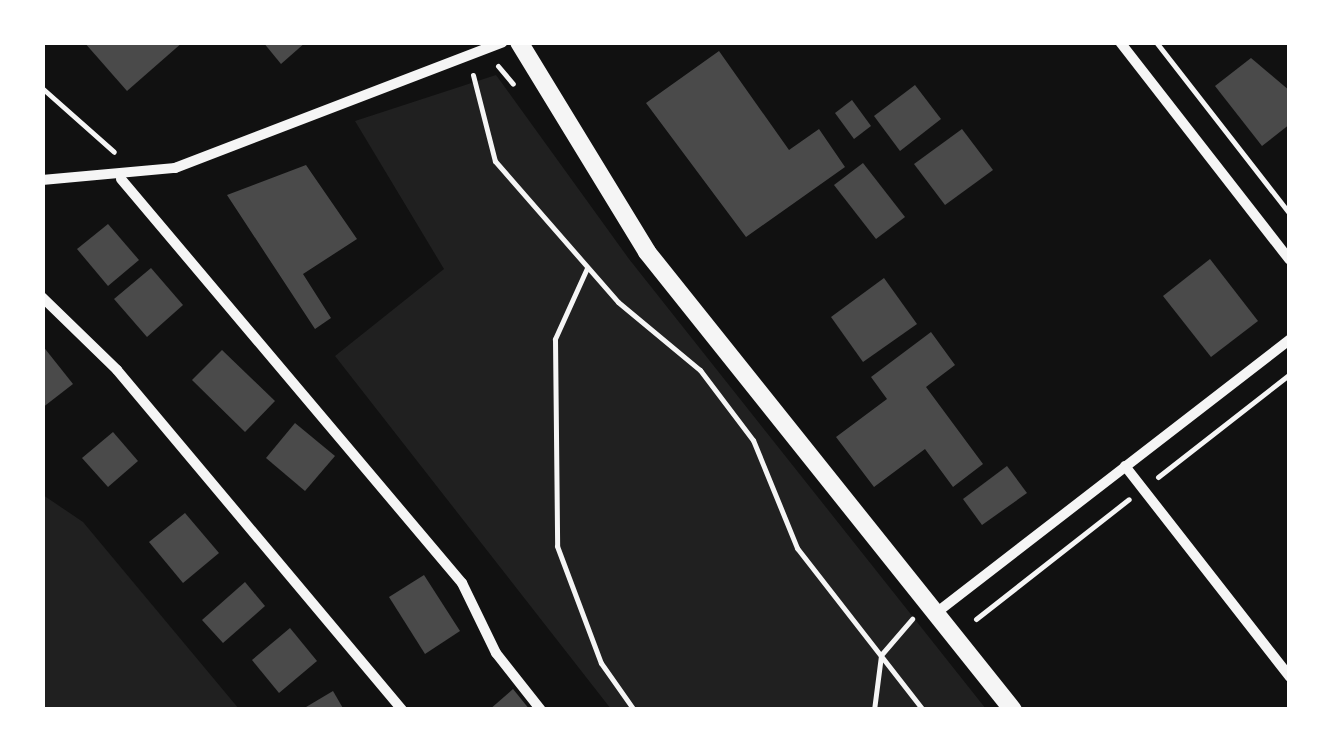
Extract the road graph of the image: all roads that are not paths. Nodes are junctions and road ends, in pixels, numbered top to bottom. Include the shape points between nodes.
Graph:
1 (503, 42) edge
2 (519, 42) edge
3 (1120, 42) edge
4 (45, 177) edge
5 (121, 179) junction
6 (1290, 260) edge
7 (42, 297) edge
8 (1290, 339) edge
9 (1126, 466) junction
10 (933, 608) junction
11 (1290, 677) edge
12 (402, 710) edge
13 (541, 710) edge
14 (1012, 710) edge

1 - 5 street via 469,61
2 - 10 street via 647,252
3 - 6 street
4 - 5 street
5 - 13 street via 462,583 496,653
7 - 12 street via 117,370
8 - 9 street
9 - 10 street
9 - 11 street
10 - 14 street

